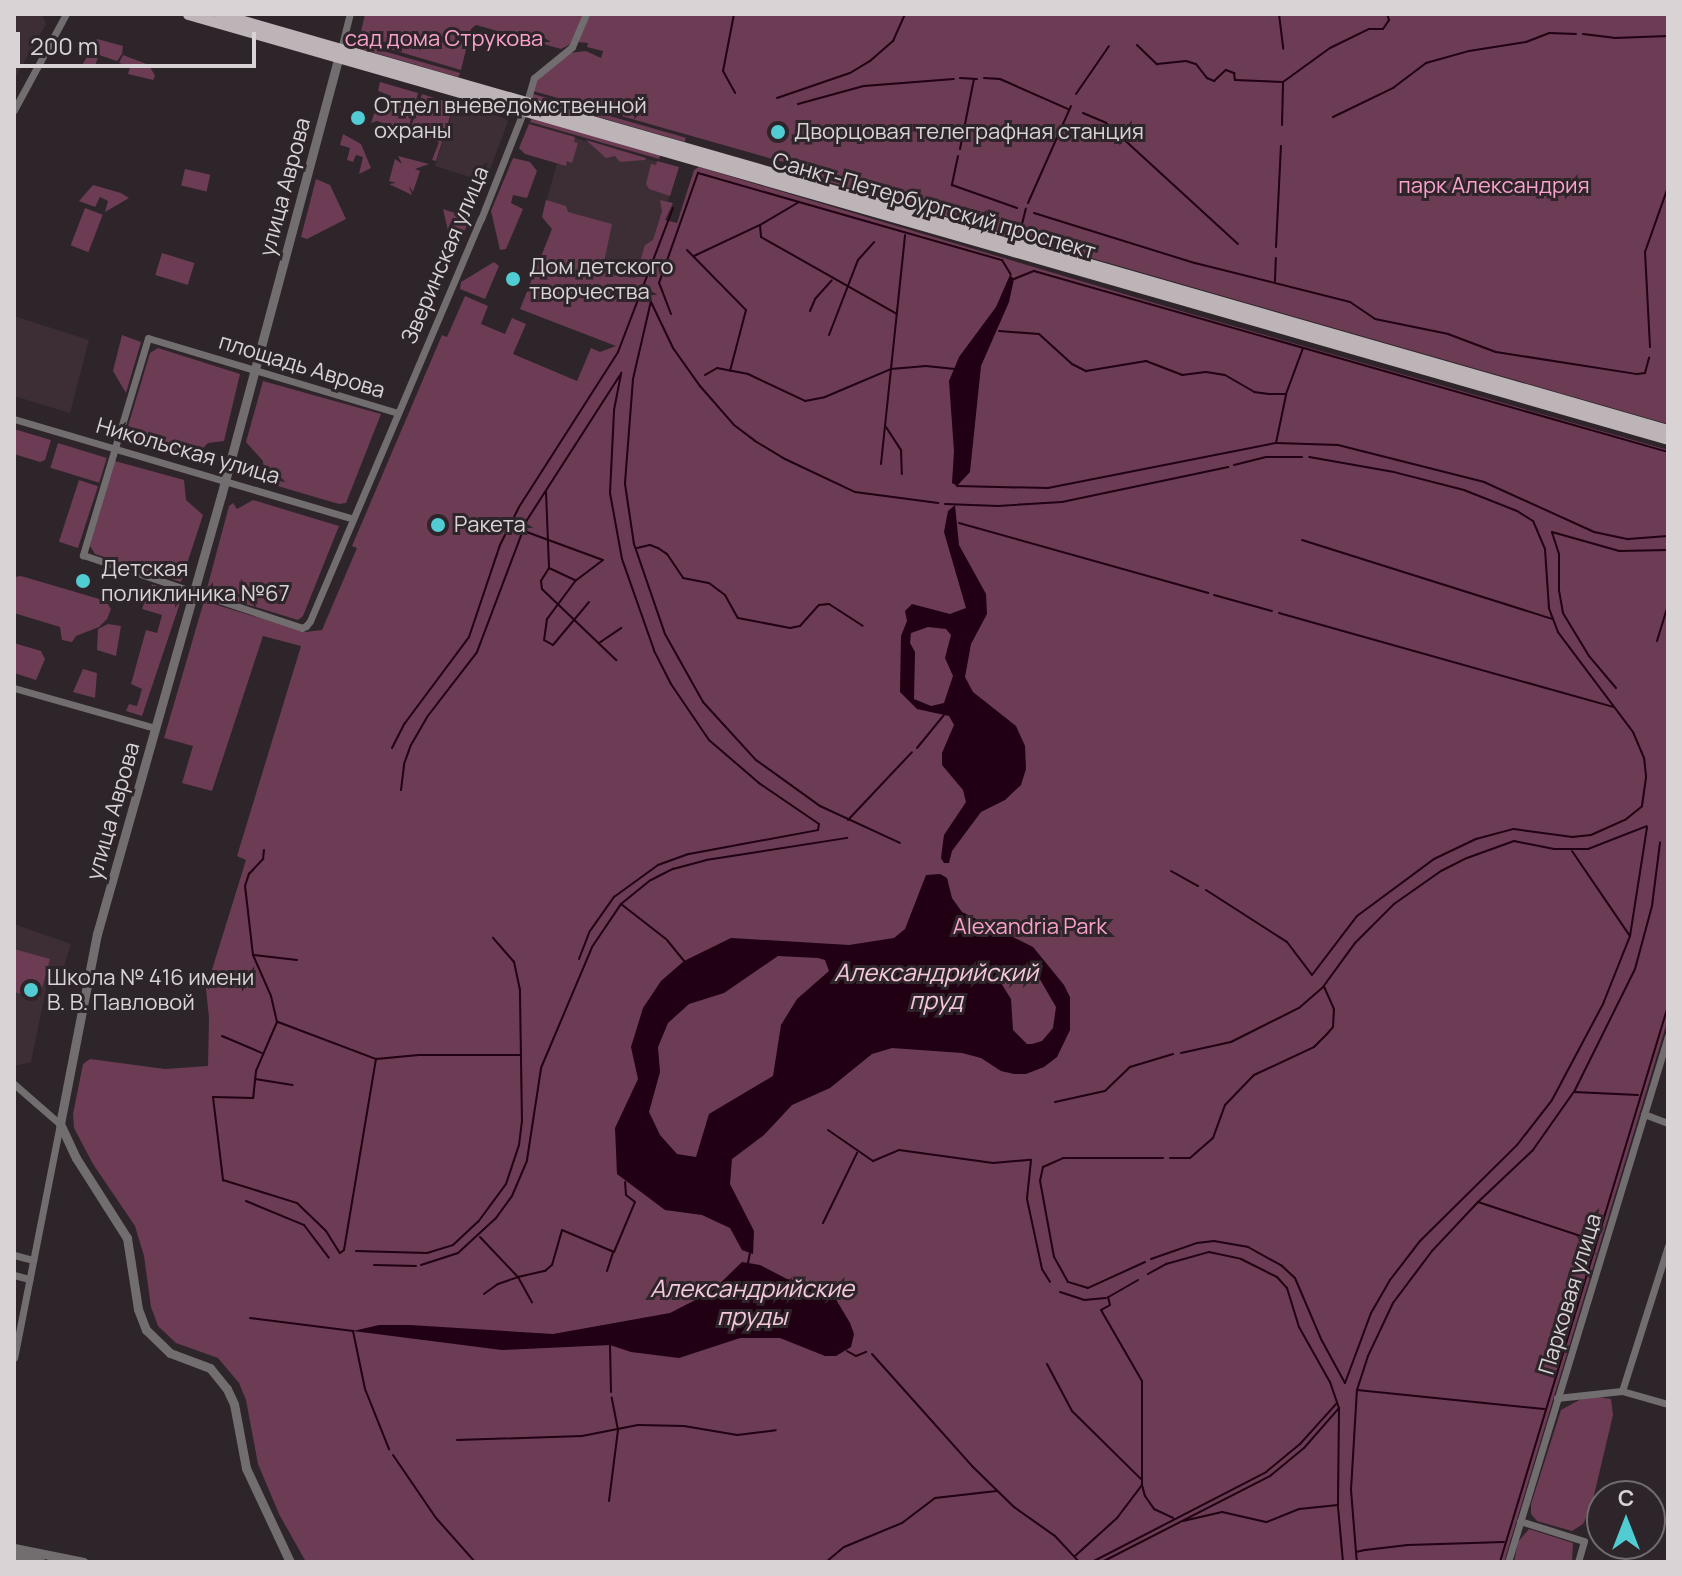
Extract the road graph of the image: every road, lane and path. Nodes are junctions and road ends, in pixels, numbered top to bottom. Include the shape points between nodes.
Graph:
1 (66, 14) edge
2 (188, 14) edge
3 (219, 14) edge
4 (350, 14) edge
5 (586, 14) edge
6 (340, 53) junction
7 (525, 106) junction
8 (14, 110) edge
9 (255, 370) junction
10 (398, 413) junction
11 (14, 419) edge
12 (1668, 430) edge
13 (1668, 439) edge
14 (115, 448) junction
15 (225, 481) junction
16 (353, 519) junction
17 (194, 592) junction
18 (14, 688) edge
19 (155, 728) junction
20 (1668, 1036) edge
21 (14, 1084) edge
22 (1644, 1114) junction
23 (1668, 1123) edge
24 (60, 1124) junction
25 (1668, 1246) edge
26 (14, 1255) edge
27 (33, 1260) junction
28 (14, 1275) edge
29 (29, 1279) junction
30 (14, 1358) edge
31 (1622, 1391) junction
32 (1557, 1398) junction
33 (1668, 1404) edge
34 (1520, 1521) junction
35 (14, 1548) edge
36 (14, 1556) edge
37 (41, 1562) edge
38 (84, 1562) edge
39 (290, 1562) edge
40 (1508, 1562) edge
41 (1578, 1562) edge

1 - 8 street
2 - 6 main road, Санкт-Петербургский проспект
3 - 6 main road, Санкт-Петербургский проспект
4 - 6 street, улица Аврова
5 - 7 street, Зверинская улица via 572,47 534,78
6 - 7 main road, Санкт-Петербургский проспект
6 - 9 street, улица Аврова
7 - 10 street, Зверинская улица
7 - 12 main road, Санкт-Петербургский проспект
7 - 13 main road, Санкт-Петербургский проспект
9 - 10 street, площадь Аврова
9 - 14 street, площадь Аврова via 148,338
9 - 15 street, улица Аврова
10 - 16 street, площадь Аврова
11 - 14 street, Никольская улица
14 - 15 street, Никольская улица
14 - 17 street, площадь Аврова via 83,555
15 - 16 street, Никольская улица
15 - 17 street, улица Аврова
16 - 17 street, площадь Аврова via 310,621 302,628
17 - 19 street, улица Аврова
18 - 19 street
19 - 24 street, улица Аврова via 97,934
20 - 22 street, Парковая улица
21 - 24 street
22 - 23 street
22 - 32 street, Парковая улица
24 - 27 street
24 - 39 street via 127,1238 146,1330 170,1353 210,1368 227,1389 246,1468
25 - 31 street
26 - 27 street
27 - 29 street
28 - 29 street
29 - 30 street
31 - 32 street
31 - 33 street
32 - 34 street, Парковая улица
34 - 40 street, Парковая улица
34 - 41 street via 1584,1541
35 - 38 street
36 - 37 street

